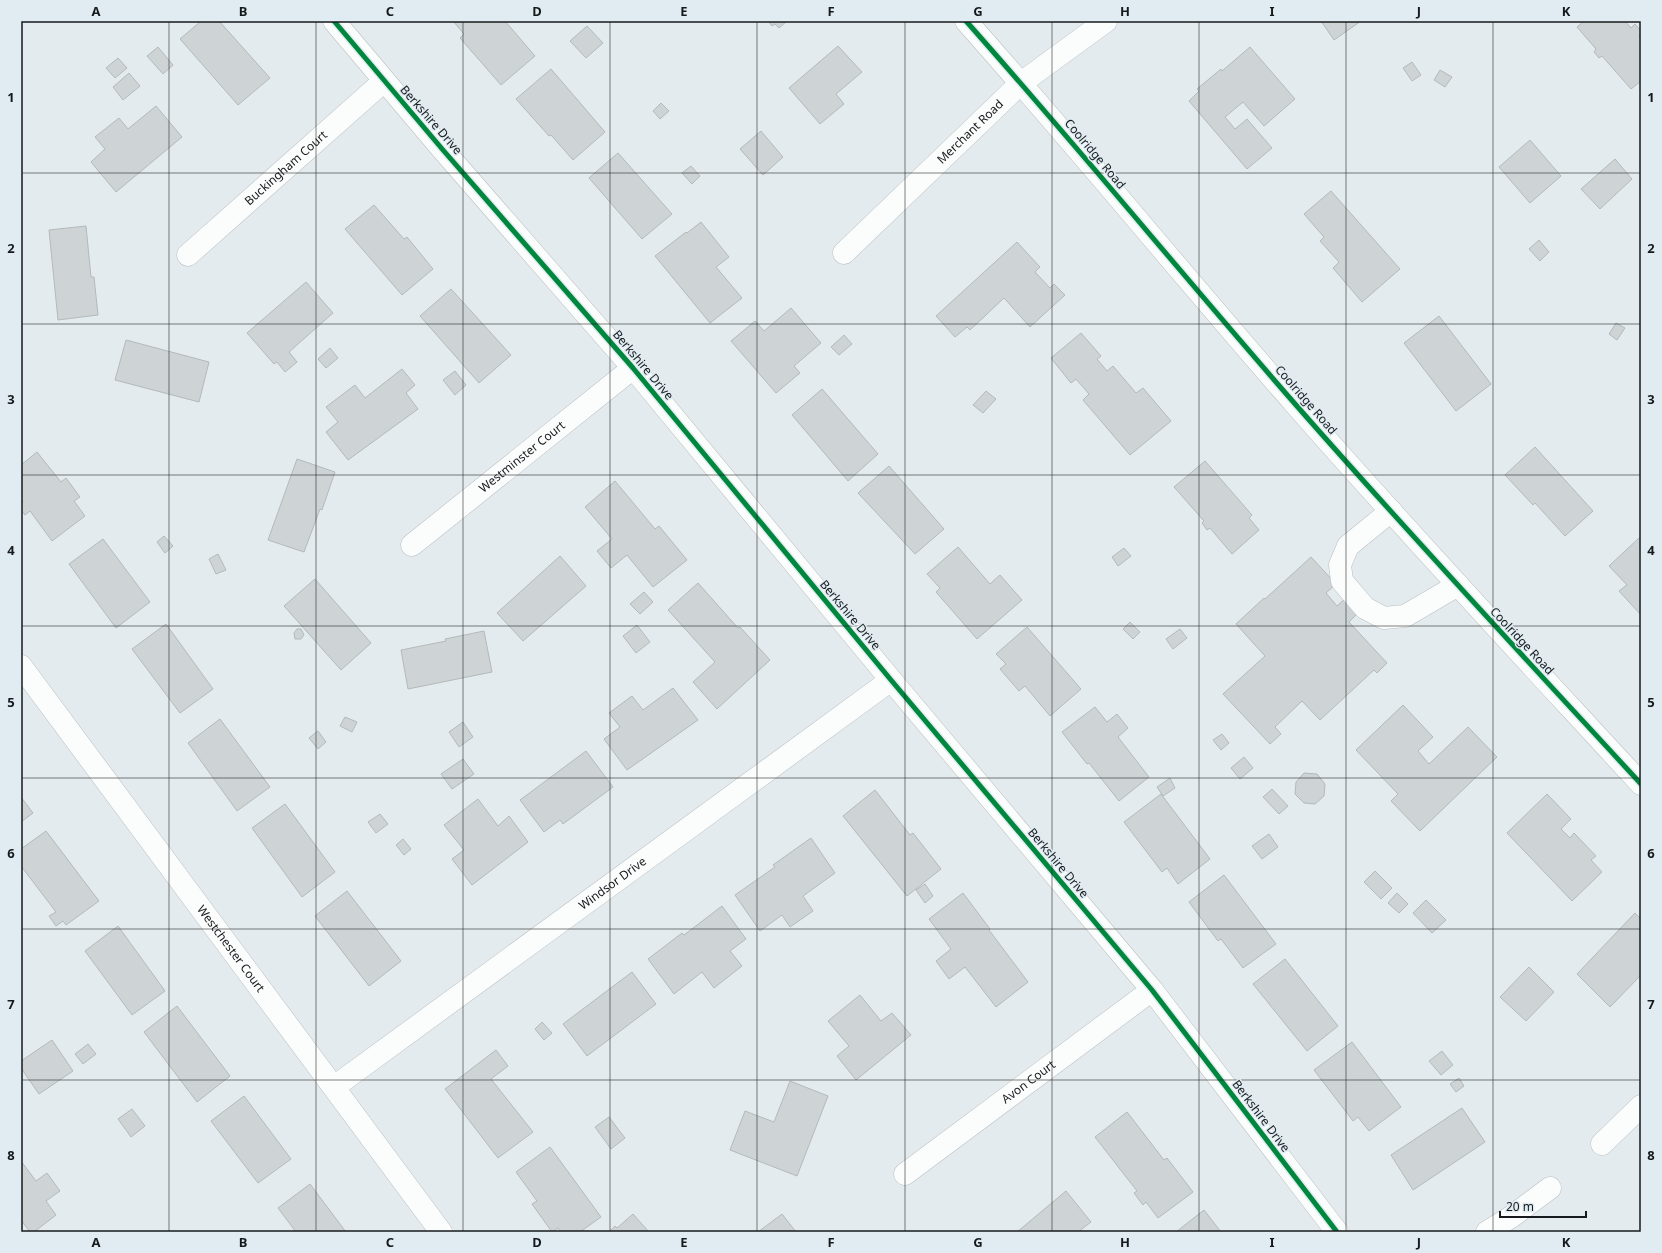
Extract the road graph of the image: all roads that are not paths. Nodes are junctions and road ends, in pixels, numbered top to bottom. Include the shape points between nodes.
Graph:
1 (334, 21) edge
2 (966, 21) edge
3 (1106, 21) edge
4 (384, 81) junction
5 (1021, 83) junction
6 (844, 253) dead end
7 (188, 255) dead end
8 (633, 368) junction
9 (1392, 512) junction
10 (412, 545) dead end
11 (1458, 585) junction
12 (21, 666) edge
13 (891, 680) junction
14 (1641, 784) edge
15 (1152, 990) junction
16 (334, 1087) junction
17 (1641, 1106) edge
18 (1602, 1144) dead end
19 (905, 1174) dead end
20 (1550, 1188) dead end
21 (441, 1232) edge
22 (1337, 1232) edge
23 (1487, 1232) edge

1 - 4 street, Berkshire Drive
2 - 5 street, Coolridge Road
3 - 5 street, Merchant Road
4 - 7 street, Buckingham Court
4 - 8 street, Berkshire Drive
5 - 6 street, Merchant Road
5 - 9 street, Coolridge Road via 1296,405
8 - 10 street, Westminster Court
8 - 13 street, Berkshire Drive
9 - 11 street, Coolridge Road
9 - 11 street via 1348,546 1340,565 1342,581 1365,608 1384,618 1405,616
11 - 14 street, Coolridge Road
12 - 16 street, Westchester Court
13 - 15 street, Berkshire Drive
13 - 16 street, Windsor Drive
15 - 19 street, Avon Court
15 - 22 street, Berkshire Drive
16 - 21 street, Westchester Court
17 - 18 street
20 - 23 street

